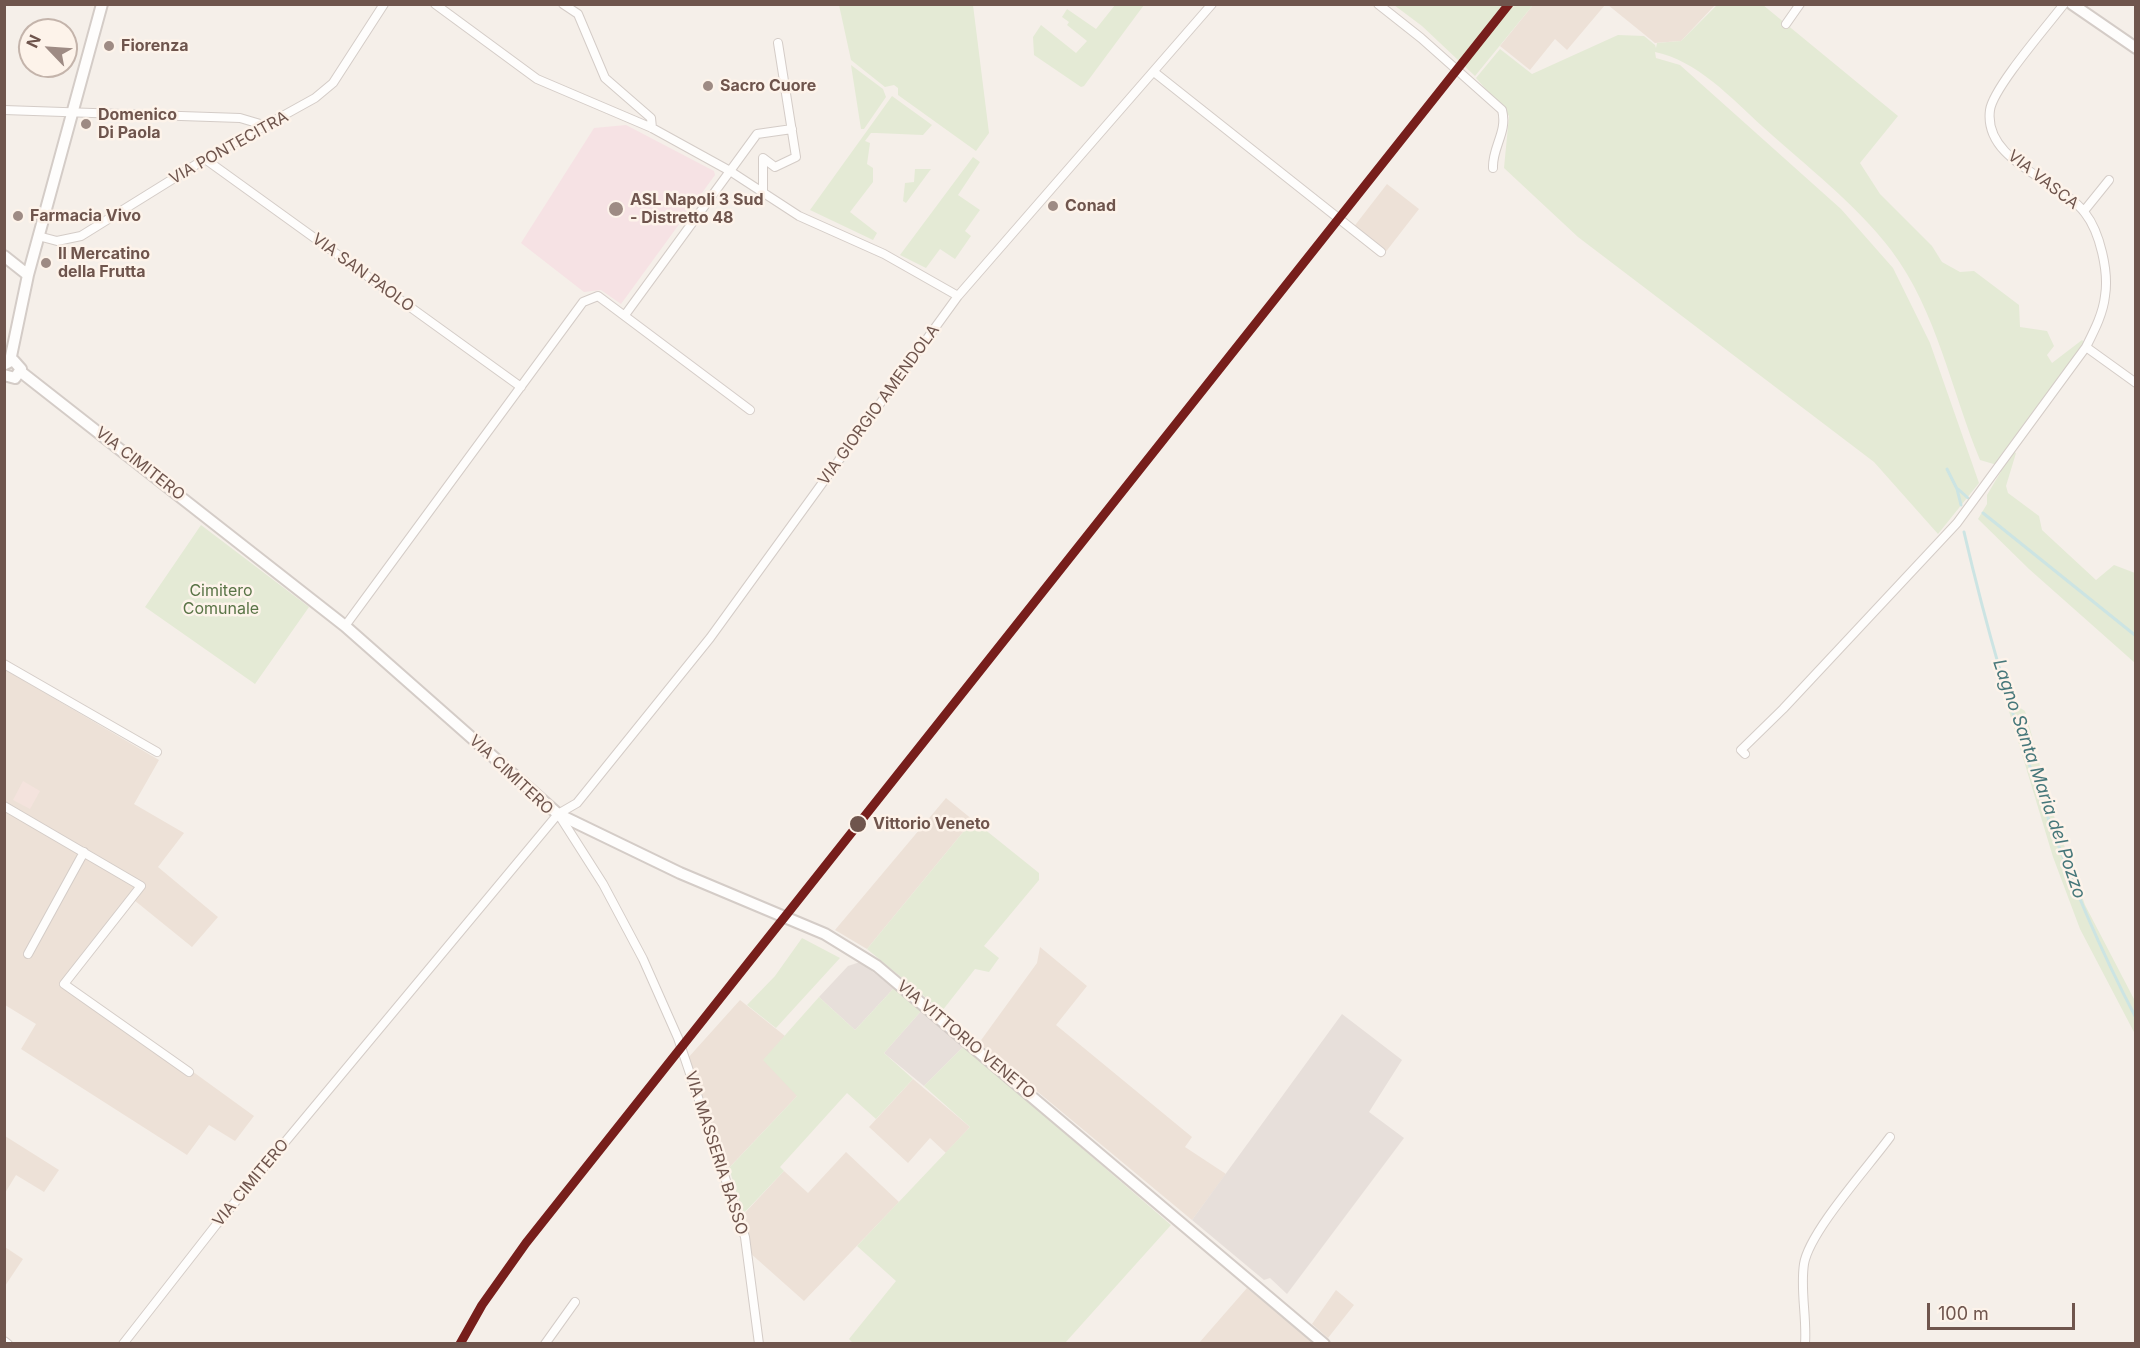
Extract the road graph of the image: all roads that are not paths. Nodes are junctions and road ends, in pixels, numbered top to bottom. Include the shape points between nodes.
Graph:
1 (102, 4) edge
2 (384, 4) edge
3 (435, 4) edge
4 (563, 4) edge
5 (1212, 4) edge
6 (1378, 4) edge
7 (1800, 4) edge
8 (2064, 4) edge
9 (2072, 4) edge
10 (1786, 24) dead end
11 (778, 43) dead end
12 (2136, 48) edge
13 (1154, 72) junction
14 (4, 110) edge
15 (72, 112) junction
16 (267, 126) junction
17 (652, 128) junction
18 (792, 129) junction
19 (206, 159) junction
20 (1493, 168) dead end
21 (730, 171) junction
22 (2109, 180) dead end
23 (763, 192) junction
24 (2084, 211) junction
25 (38, 236) junction
26 (1381, 252) dead end
27 (4, 256) edge
28 (28, 276) junction
29 (958, 296) junction
30 (626, 315) junction
31 (2086, 348) junction
32 (8, 362) edge
33 (21, 372) junction
34 (6, 380) edge
35 (2136, 383) edge
36 (521, 387) junction
37 (750, 410) dead end
38 (345, 626) junction
39 (4, 664) edge
40 (157, 752) dead end
41 (1745, 754) dead end
42 (4, 806) edge
43 (558, 814) junction
44 (84, 852) junction
45 (28, 954) dead end
46 (189, 1072) dead end
47 (1890, 1137) dead end
48 (575, 1302) dead end
49 (123, 1344) edge
50 (545, 1344) edge
51 (759, 1344) edge
52 (1324, 1344) edge
53 (1805, 1344) edge

1 - 15 street
2 - 16 street, VIA PONTECITRA via 333,83
3 - 17 street via 537,79
4 - 17 street via 578,14 605,78 651,118
5 - 13 street, VIA GIORGIO AMENDOLA
6 - 20 street via 1502,110 1504,127
7 - 10 street
8 - 24 street, VIA VASCA via 1998,91 1990,109 1992,130 2005,152
9 - 12 street
11 - 18 street
13 - 26 street
13 - 29 street, VIA GIORGIO AMENDOLA
14 - 15 street
15 - 16 street via 240,118
15 - 25 street
16 - 19 street, VIA PONTECITRA
17 - 21 street
18 - 21 street via 757,134
18 - 23 street via 796,157 775,167 763,158
19 - 25 street, VIA PONTECITRA via 81,236 66,240
19 - 36 street, VIA SAN PAOLO
21 - 23 street
21 - 30 street
22 - 24 street
23 - 29 street via 799,216 884,254
24 - 31 street, VIA VASCA via 2100,238 2106,294
25 - 28 street
27 - 28 street
28 - 32 street
29 - 43 street, VIA GIORGIO AMENDOLA via 710,638 577,802
30 - 36 street via 598,296 583,302
30 - 37 street
31 - 35 street
31 - 41 street, VIA VASCA via 1958,523 1741,750
32 - 33 street, VIA CIMITERO via 18,363
33 - 34 street
33 - 38 street, VIA CIMITERO
36 - 38 street
38 - 43 street, VIA CIMITERO
39 - 40 street
42 - 44 street
43 - 49 street, VIA CIMITERO via 216,1225
43 - 51 street, VIA MASSERIA BASSO via 603,884 643,959 678,1038 745,1237
43 - 52 street, VIA VITTORIO VENETO via 856,951 900,984
44 - 45 street
44 - 46 street via 141,886 64,984
47 - 53 street via 1806,1255
48 - 50 street

